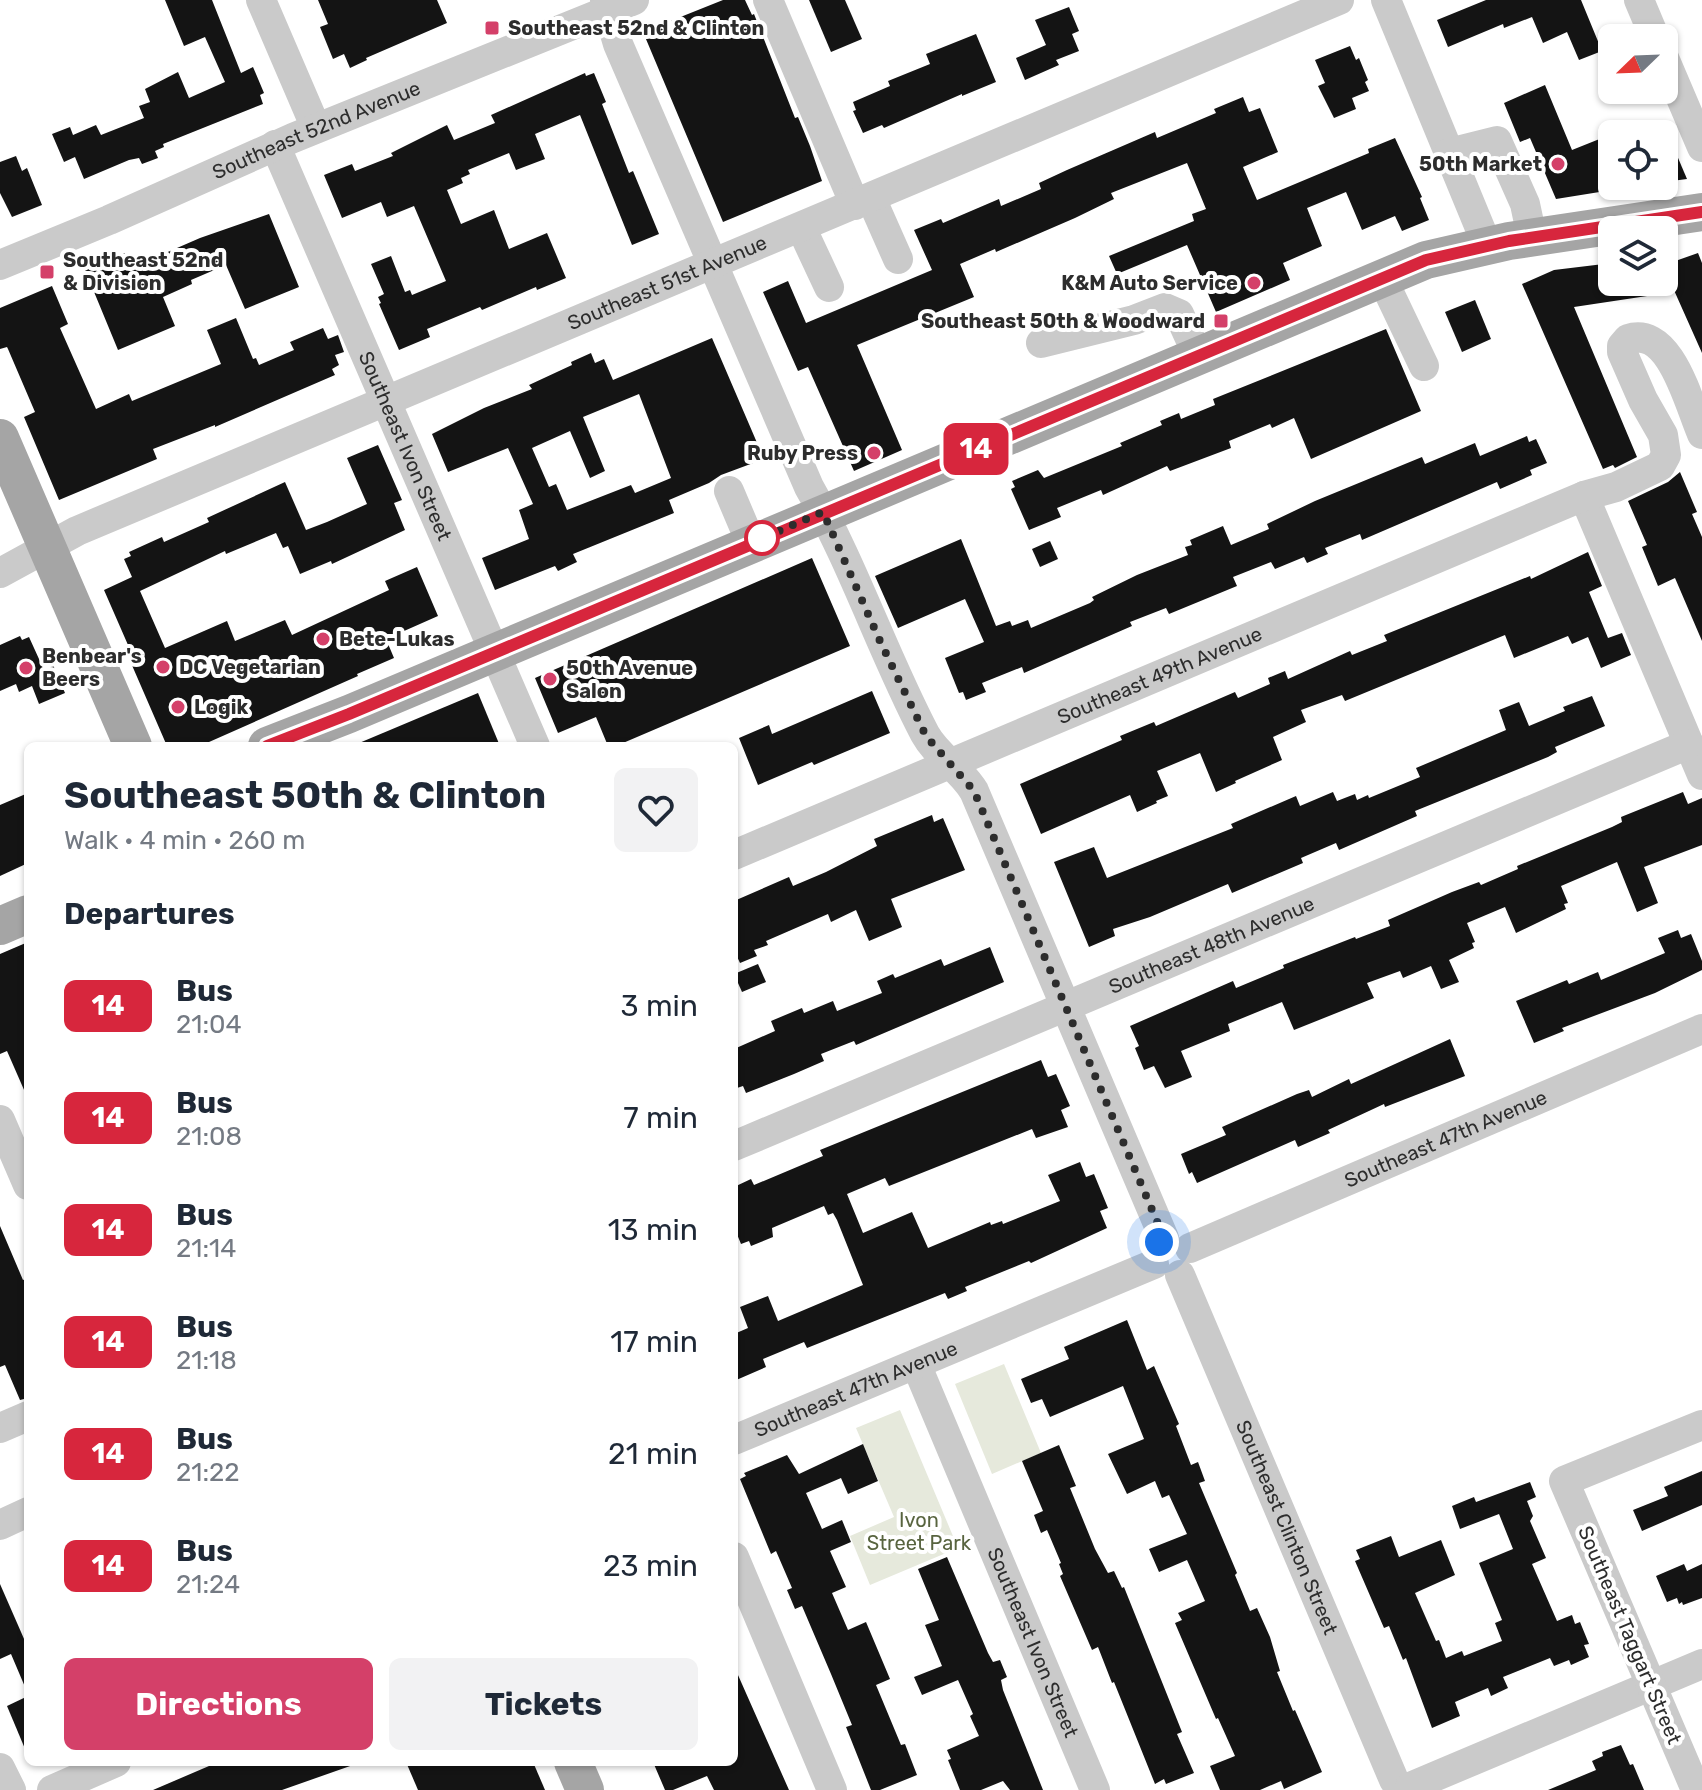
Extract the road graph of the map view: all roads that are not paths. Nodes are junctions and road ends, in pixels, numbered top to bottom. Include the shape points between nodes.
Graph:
1 (261, 0) edge
2 (768, 0) edge
3 (1339, 0) edge
4 (1639, 0) edge
5 (1389, 1) edge
6 (616, 4) edge
7 (1649, 24) edge
8 (1678, 91) edge
9 (316, 128) junction
10 (275, 145) junction
11 (1702, 147) edge
12 (1449, 153) junction
13 (863, 201) junction
14 (1702, 212) edge
15 (801, 227) junction
16 (1532, 237) junction
17 (1487, 245) junction
18 (898, 259) dead end
19 (713, 264) junction
20 (0, 265) edge
21 (1382, 278) junction
22 (829, 287) dead end
23 (1041, 343) dead end
24 (1198, 356) junction
25 (1424, 366) dead end
26 (385, 403) junction
27 (1702, 434) edge
28 (0, 438) edge
29 (729, 491) dead end
30 (1584, 496) junction
31 (823, 512) junction
32 (751, 543) junction
33 (47, 547) junction
34 (0, 573) edge
35 (492, 653) junction
36 (131, 742) edge
37 (277, 742) edge
38 (533, 742) edge
39 (1689, 744) junction
40 (951, 764) junction
41 (1702, 775) edge
42 (738, 853) edge
43 (24, 916) edge
44 (0, 926) edge
45 (1066, 1006) junction
46 (1702, 1029) edge
47 (0, 1120) edge
48 (738, 1144) edge
49 (24, 1176) edge
50 (1172, 1256) junction
51 (916, 1364) junction
52 (24, 1418) edge
53 (1702, 1425) edge
54 (0, 1428) edge
55 (738, 1438) edge
56 (24, 1514) edge
57 (0, 1525) edge
58 (738, 1567) edge
59 (1702, 1664) edge
60 (1652, 1685) junction
61 (107, 1766) edge
62 (575, 1766) edge
63 (0, 1768) edge
64 (1400, 1787) edge
65 (11, 1790) edge
66 (52, 1790) edge
67 (585, 1790) edge
68 (832, 1790) edge
69 (1095, 1790) edge
70 (1696, 1790) edge

1 - 9 street
2 - 13 street
3 - 13 street, Southeast 51st Avenue
4 - 7 street
5 - 12 street
6 - 9 street, Southeast 52nd Avenue
6 - 19 street, Southeast Clinton Street via 618,44
8 - 11 street
9 - 10 street, Southeast 52nd Avenue
10 - 20 street, Southeast 52nd Avenue
10 - 26 street, Southeast Ivon Street
12 - 16 street via 1497,141 1525,204
12 - 17 street
13 - 15 street, Southeast 51st Avenue
13 - 18 street
14 - 16 main road
15 - 19 street, Southeast 51st Avenue
15 - 22 street
16 - 17 main road
17 - 21 main road
19 - 26 street, Southeast 51st Avenue
19 - 31 street, Southeast Clinton Street
21 - 24 main road
21 - 25 street
23 - 24 street via 1165,308 1179,314
24 - 31 main road
26 - 33 street, Southeast 51st Avenue
26 - 35 street, Southeast Ivon Street
27 - 30 street, Southeast 49th Avenue via 1661,345 1646,338 1628,339 1622,352 1666,442 1666,455 1649,472
28 - 33 main road
29 - 32 street
30 - 39 street
30 - 40 street, Southeast 49th Avenue
31 - 32 main road
31 - 40 street, Southeast Clinton Street via 926,736
32 - 35 main road
33 - 34 street, Southeast 51st Avenue
33 - 36 main road
35 - 37 main road
35 - 38 street, Southeast Ivon Street
39 - 41 street
39 - 45 street, Southeast 48th Avenue
40 - 42 street, Southeast 49th Avenue
40 - 45 street, Southeast Clinton Street via 974,791
43 - 44 main road
45 - 48 street, Southeast 48th Avenue
45 - 50 street, Southeast Clinton Street
46 - 50 street, Southeast 47th Avenue
47 - 49 street
50 - 51 street, Southeast 47th Avenue
50 - 64 street, Southeast Clinton Street
51 - 55 street, Southeast 47th Avenue
51 - 69 street, Southeast Ivon Street
52 - 54 street
53 - 60 street, Southeast Taggart Street via 1564,1481
56 - 57 street
58 - 68 street
59 - 60 street
60 - 64 street
60 - 70 street, Southeast Taggart Street
61 - 66 street
62 - 67 main road
63 - 65 street

